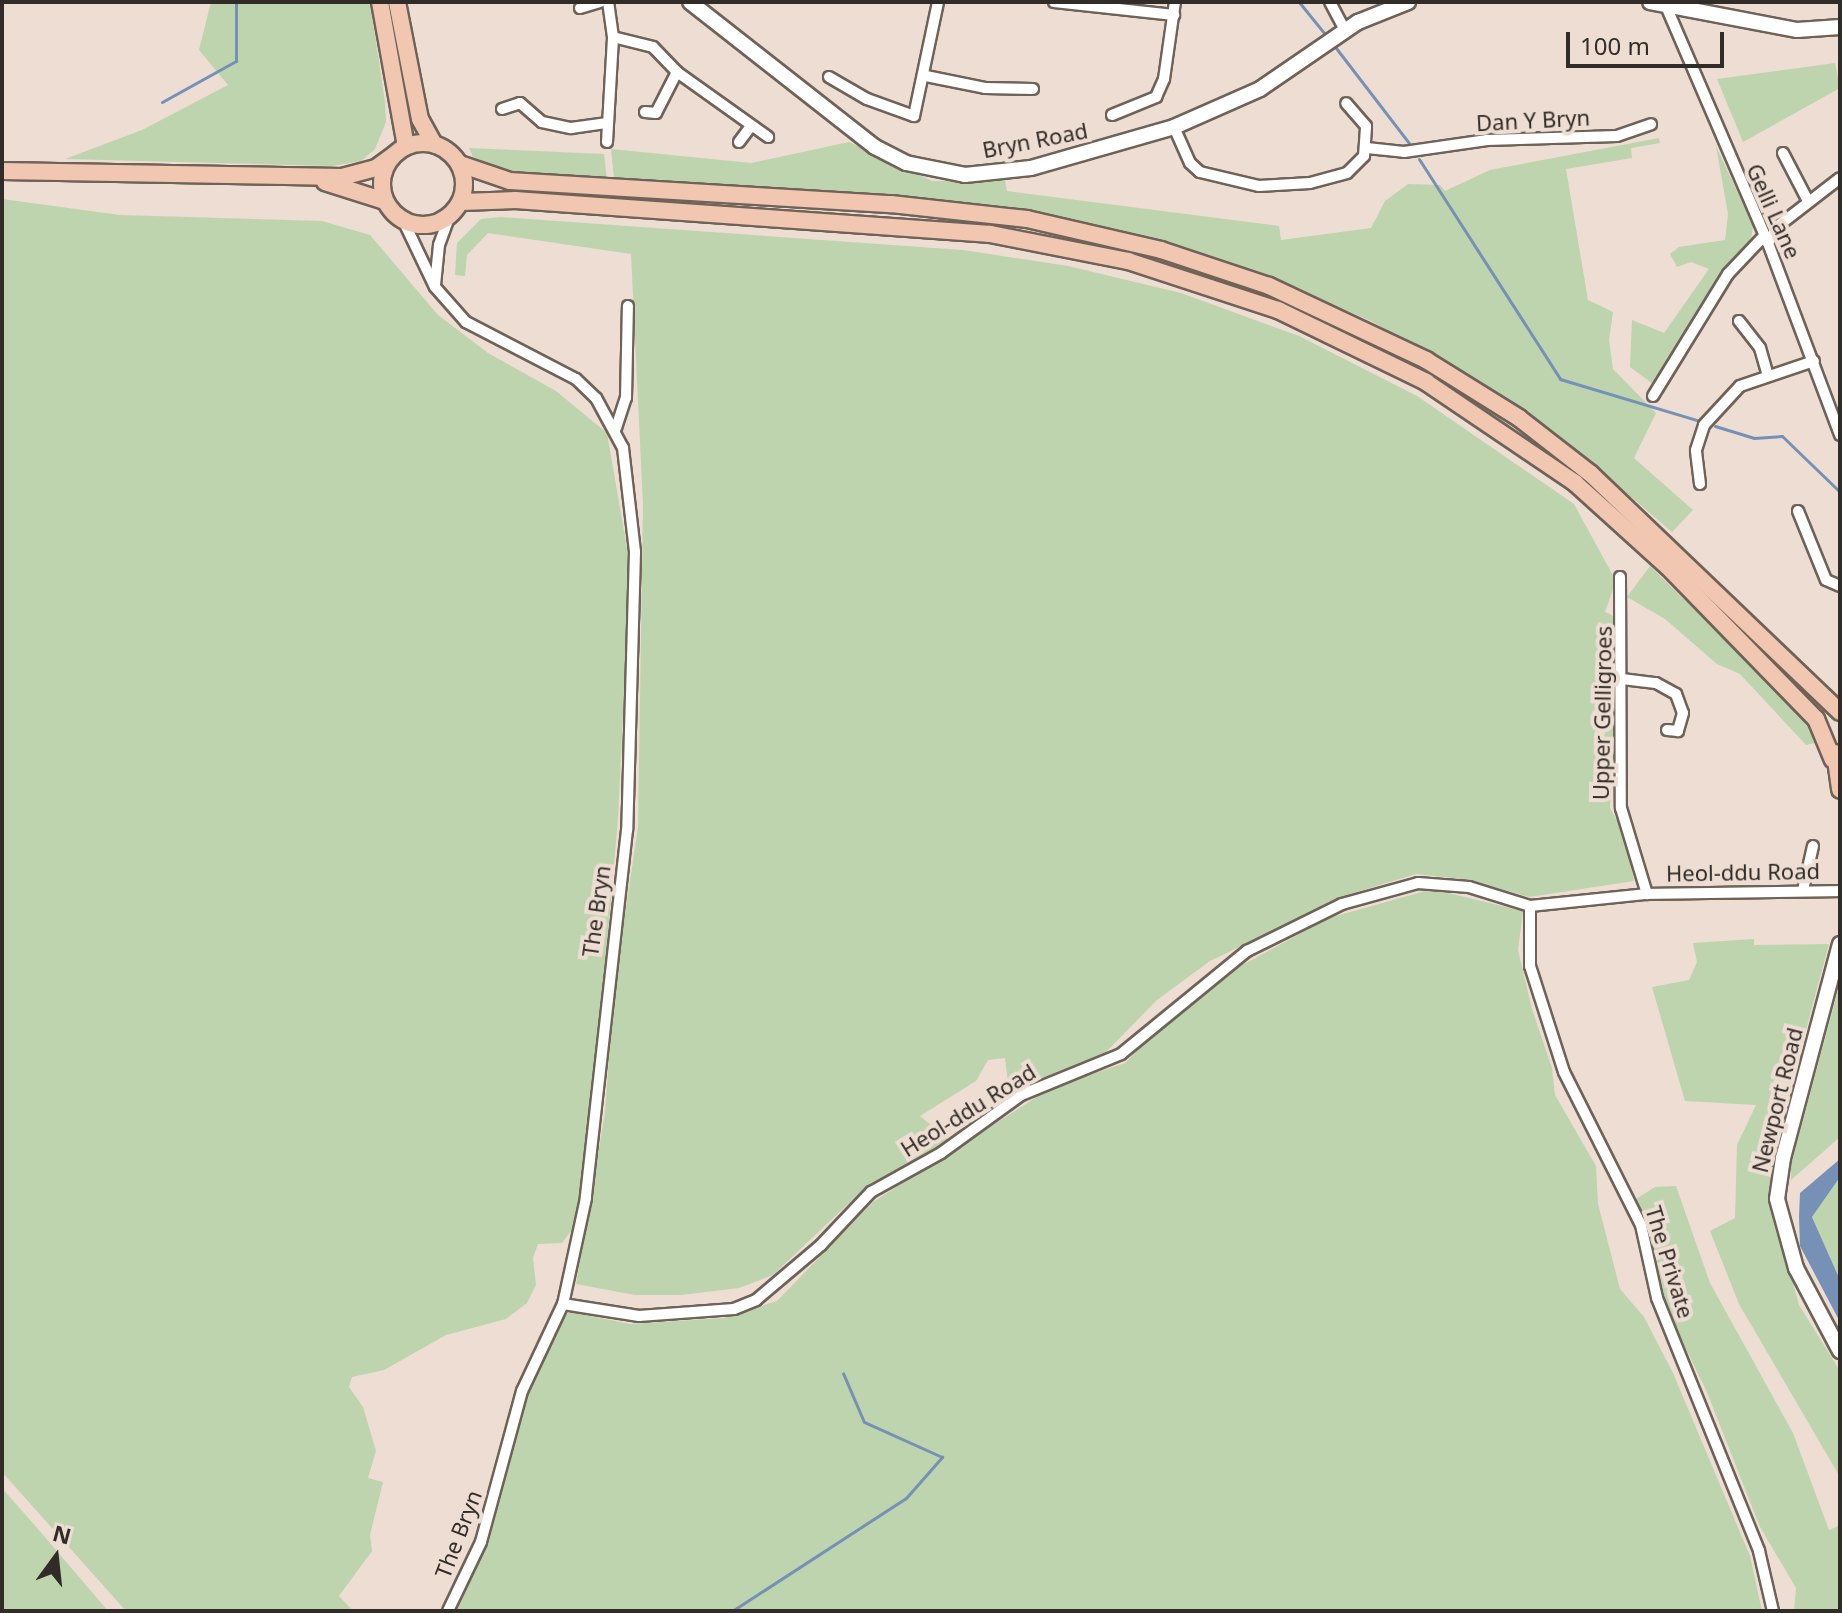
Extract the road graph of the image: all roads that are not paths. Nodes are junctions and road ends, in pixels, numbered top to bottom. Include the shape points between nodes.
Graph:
1 (380, 2) edge
2 (397, 2) edge
3 (600, 2) edge
4 (608, 2) edge
5 (690, 2) edge
6 (938, 2) edge
7 (1054, 2) edge
8 (1175, 2) edge
9 (1330, 2) edge
10 (1408, 2) edge
11 (1650, 2) edge
12 (1666, 6) junction
13 (580, 8) dead end
14 (1174, 15) junction
15 (1840, 27) edge
16 (1345, 30) junction
17 (613, 37) junction
18 (677, 72) junction
19 (926, 76) junction
20 (829, 77) dead end
21 (1033, 89) dead end
22 (1346, 103) dead end
23 (502, 109) dead end
24 (645, 112) dead end
25 (1112, 115) dead end
26 (606, 123) junction
27 (1651, 124) dead end
28 (751, 126) junction
29 (1174, 127) junction
30 (768, 137) dead end
31 (607, 142) dead end
32 (739, 142) dead end
33 (434, 144) junction
34 (1367, 148) junction
35 (400, 150) junction
36 (1783, 153) dead end
37 (460, 164) junction
38 (2, 171) edge
39 (312, 178) junction
40 (1840, 178) edge
41 (385, 201) junction
42 (1808, 201) junction
43 (461, 202) junction
44 (449, 217) junction
45 (403, 220) junction
46 (1766, 240) junction
47 (435, 287) junction
48 (628, 306) dead end
49 (1739, 321) dead end
50 (1814, 361) junction
51 (1768, 376) junction
52 (1653, 396) dead end
53 (1837, 418) edge
54 (616, 428) junction
55 (1840, 435) edge
56 (1700, 484) dead end
57 (1798, 511) dead end
58 (1620, 577) dead end
59 (1840, 586) edge
60 (1622, 679) junction
61 (1840, 712) edge
62 (1667, 730) dead end
63 (1840, 741) edge
64 (1833, 760) junction
65 (1840, 790) edge
66 (1824, 861) dead end
67 (1803, 890) junction
68 (1840, 891) edge
69 (1647, 894) junction
70 (1530, 906) junction
71 (1840, 944) edge
72 (563, 1304) junction
73 (1840, 1351) edge
74 (448, 1611) edge
75 (1773, 1611) edge

1 - 35 main road
2 - 33 main road via 420,119
3 - 13 street
4 - 17 street
5 - 29 street, Bryn Road via 861,137 926,169 1008,173
6 - 19 street
7 - 14 street
8 - 14 street
9 - 16 street
10 - 16 street, Bryn Road
11 - 12 street
12 - 15 street via 1797,30
12 - 46 street, Gelli Lane
14 - 25 street via 1156,97
16 - 29 street, Bryn Road via 1260,89
17 - 18 street via 653,47
17 - 26 street
18 - 24 street via 656,113
18 - 28 street
19 - 20 street via 914,116 867,99
19 - 21 street via 985,88
22 - 34 street via 1366,126
23 - 26 street via 520,103 542,122 571,128
26 - 31 street
27 - 34 street, Dan Y Bryn via 1617,136 1487,140 1404,152
28 - 30 street
28 - 32 street
29 - 34 street via 1190,163 1200,172 1259,186 1310,183 1347,173
33 - 35 main road
33 - 37 main road
35 - 39 main road via 359,174
35 - 41 main road via 382,176
36 - 42 street
37 - 43 main road via 465,189
37 - 61 main road via 510,181 891,204 1027,219 1161,250 1269,286 1426,360 1519,418 1591,474
38 - 39 main road
39 - 41 main road
40 - 42 street
41 - 45 main road
42 - 46 street
43 - 44 main road
43 - 64 main road via 516,200 1016,238 1158,270 1303,320 1435,388 1575,483 1667,566 1808,711 1826,734
44 - 45 main road via 427,226
44 - 47 street via 439,245
45 - 47 street, The Bryn
46 - 50 street, Gelli Lane
46 - 52 street via 1722,283
47 - 54 street, The Bryn via 466,322 576,379
48 - 54 street via 626,398
49 - 51 street via 1760,348
50 - 51 street
50 - 53 street, Gelli Lane
51 - 56 street via 1740,386 1704,425 1696,450
53 - 55 street, Gelli Lane
54 - 72 street, The Bryn via 628,477 635,552 627,830 604,1007 598,1107
57 - 59 street via 1826,580
58 - 60 street, Upper Gelligroes
60 - 62 street via 1656,683 1676,694 1683,713 1678,731
60 - 69 street, Upper Gelligroes via 1621,808
63 - 64 main road
64 - 65 main road
66 - 67 street via 1812,852
67 - 68 street, Heol-ddu Road
67 - 69 street, Heol-ddu Road
69 - 70 street, Heol-ddu Road
70 - 72 street, Heol-ddu Road via 1469,887 1418,883 1342,904 1227,965 1121,1054 1021,1095 941,1153 871,1192 821,1245 756,1300 734,1309 639,1316
70 - 75 street, The Private via 1530,966 1559,1059 1641,1225 1657,1298
71 - 73 street, Newport Road via 1783,1158 1777,1199 1796,1268
72 - 74 street, The Bryn via 522,1391 481,1542

